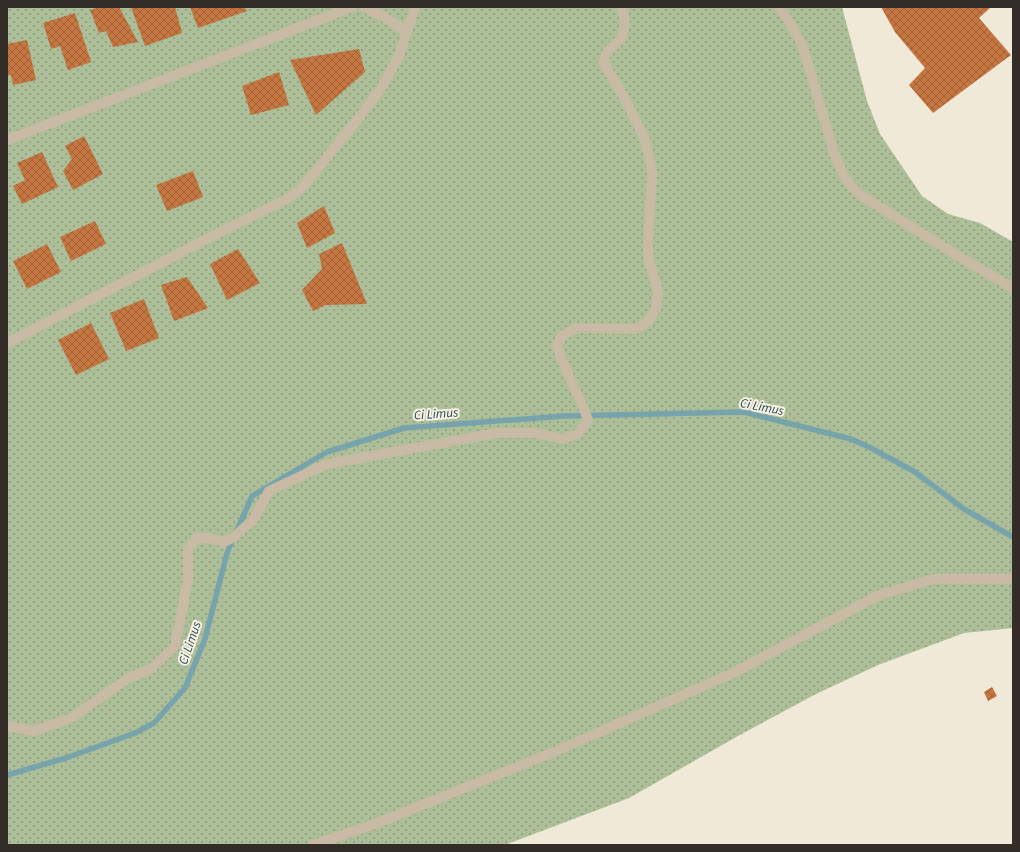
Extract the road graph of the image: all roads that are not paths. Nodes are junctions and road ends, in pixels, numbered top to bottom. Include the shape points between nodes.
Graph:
1 (352, 7) edge
2 (364, 7) edge
3 (415, 7) edge
4 (622, 7) edge
5 (779, 7) edge
6 (407, 32) junction
7 (7, 140) edge
8 (1013, 288) edge
9 (7, 344) edge
10 (1013, 579) edge
11 (7, 726) edge
12 (313, 845) edge

1 - 7 street
2 - 6 street
3 - 6 street
4 - 11 street via 626,24 622,38 606,52 603,62 645,139 652,171 649,261 658,291 656,308 648,322 636,329 576,328 562,336 557,345 560,358 588,420 578,434 562,439 538,433 497,433 327,464 269,491 253,520 234,537 224,542 196,538 188,550 188,579 175,646 151,669 130,677 71,718 34,731
5 - 8 street via 802,44 835,156 853,188 913,228
6 - 9 street via 399,56 381,88 301,189 287,199
10 - 12 street via 934,579 879,595 735,672 554,752 375,824

